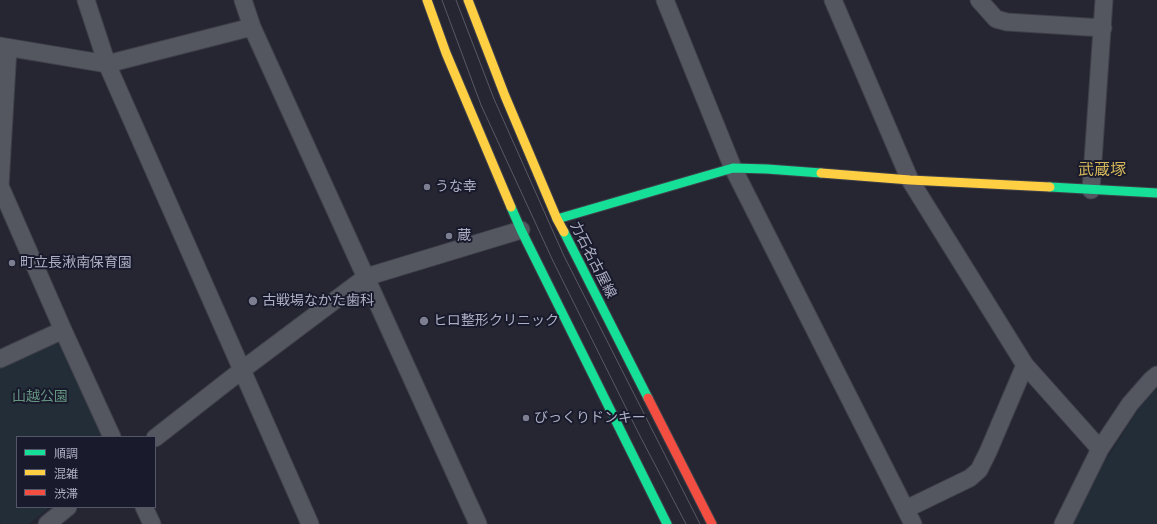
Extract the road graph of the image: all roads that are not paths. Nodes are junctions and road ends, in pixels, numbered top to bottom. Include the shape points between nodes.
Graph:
1 (86, 0) edge
2 (243, 0) edge
3 (427, 0) edge
4 (468, 0) edge
5 (665, 0) edge
6 (833, 0) edge
7 (979, 0) edge
8 (1104, 0) edge
9 (252, 27) junction
10 (1103, 28) junction
11 (4, 47) edge
12 (107, 64) junction
13 (733, 168) junction
14 (910, 180) junction
15 (1091, 190) junction
16 (1157, 193) edge
17 (557, 219) junction
18 (521, 230) junction
19 (366, 277) junction
20 (63, 330) junction
21 (0, 359) edge
22 (1026, 365) junction
23 (242, 370) junction
24 (1157, 376) edge
25 (112, 436) edge
26 (156, 437) edge
27 (1100, 449) junction
28 (67, 508) edge
29 (144, 508) edge
30 (909, 517) edge
31 (47, 524) edge
32 (152, 524) edge
33 (310, 524) edge
34 (478, 524) edge
35 (667, 524) edge
36 (712, 524) edge
37 (1063, 524) edge

1 - 12 street
2 - 9 street
3 - 18 main road via 446,53
4 - 17 main road, 力石名古屋線
5 - 13 street
6 - 14 street
7 - 10 street via 996,19 1007,22
8 - 10 street
9 - 12 street
9 - 19 street
10 - 15 street
11 - 12 street
11 - 20 street via 0,186
12 - 23 street
13 - 14 main road
13 - 17 main road
13 - 30 street
14 - 15 main road
14 - 22 street
15 - 16 main road
17 - 36 main road, 力石名古屋線
18 - 19 street
18 - 35 main road
19 - 23 street
19 - 34 street
20 - 21 street
20 - 25 street
22 - 27 street
22 - 30 street via 979,470
23 - 26 street
23 - 33 street
24 - 27 street via 1130,404
27 - 37 street
28 - 31 street
29 - 32 street

